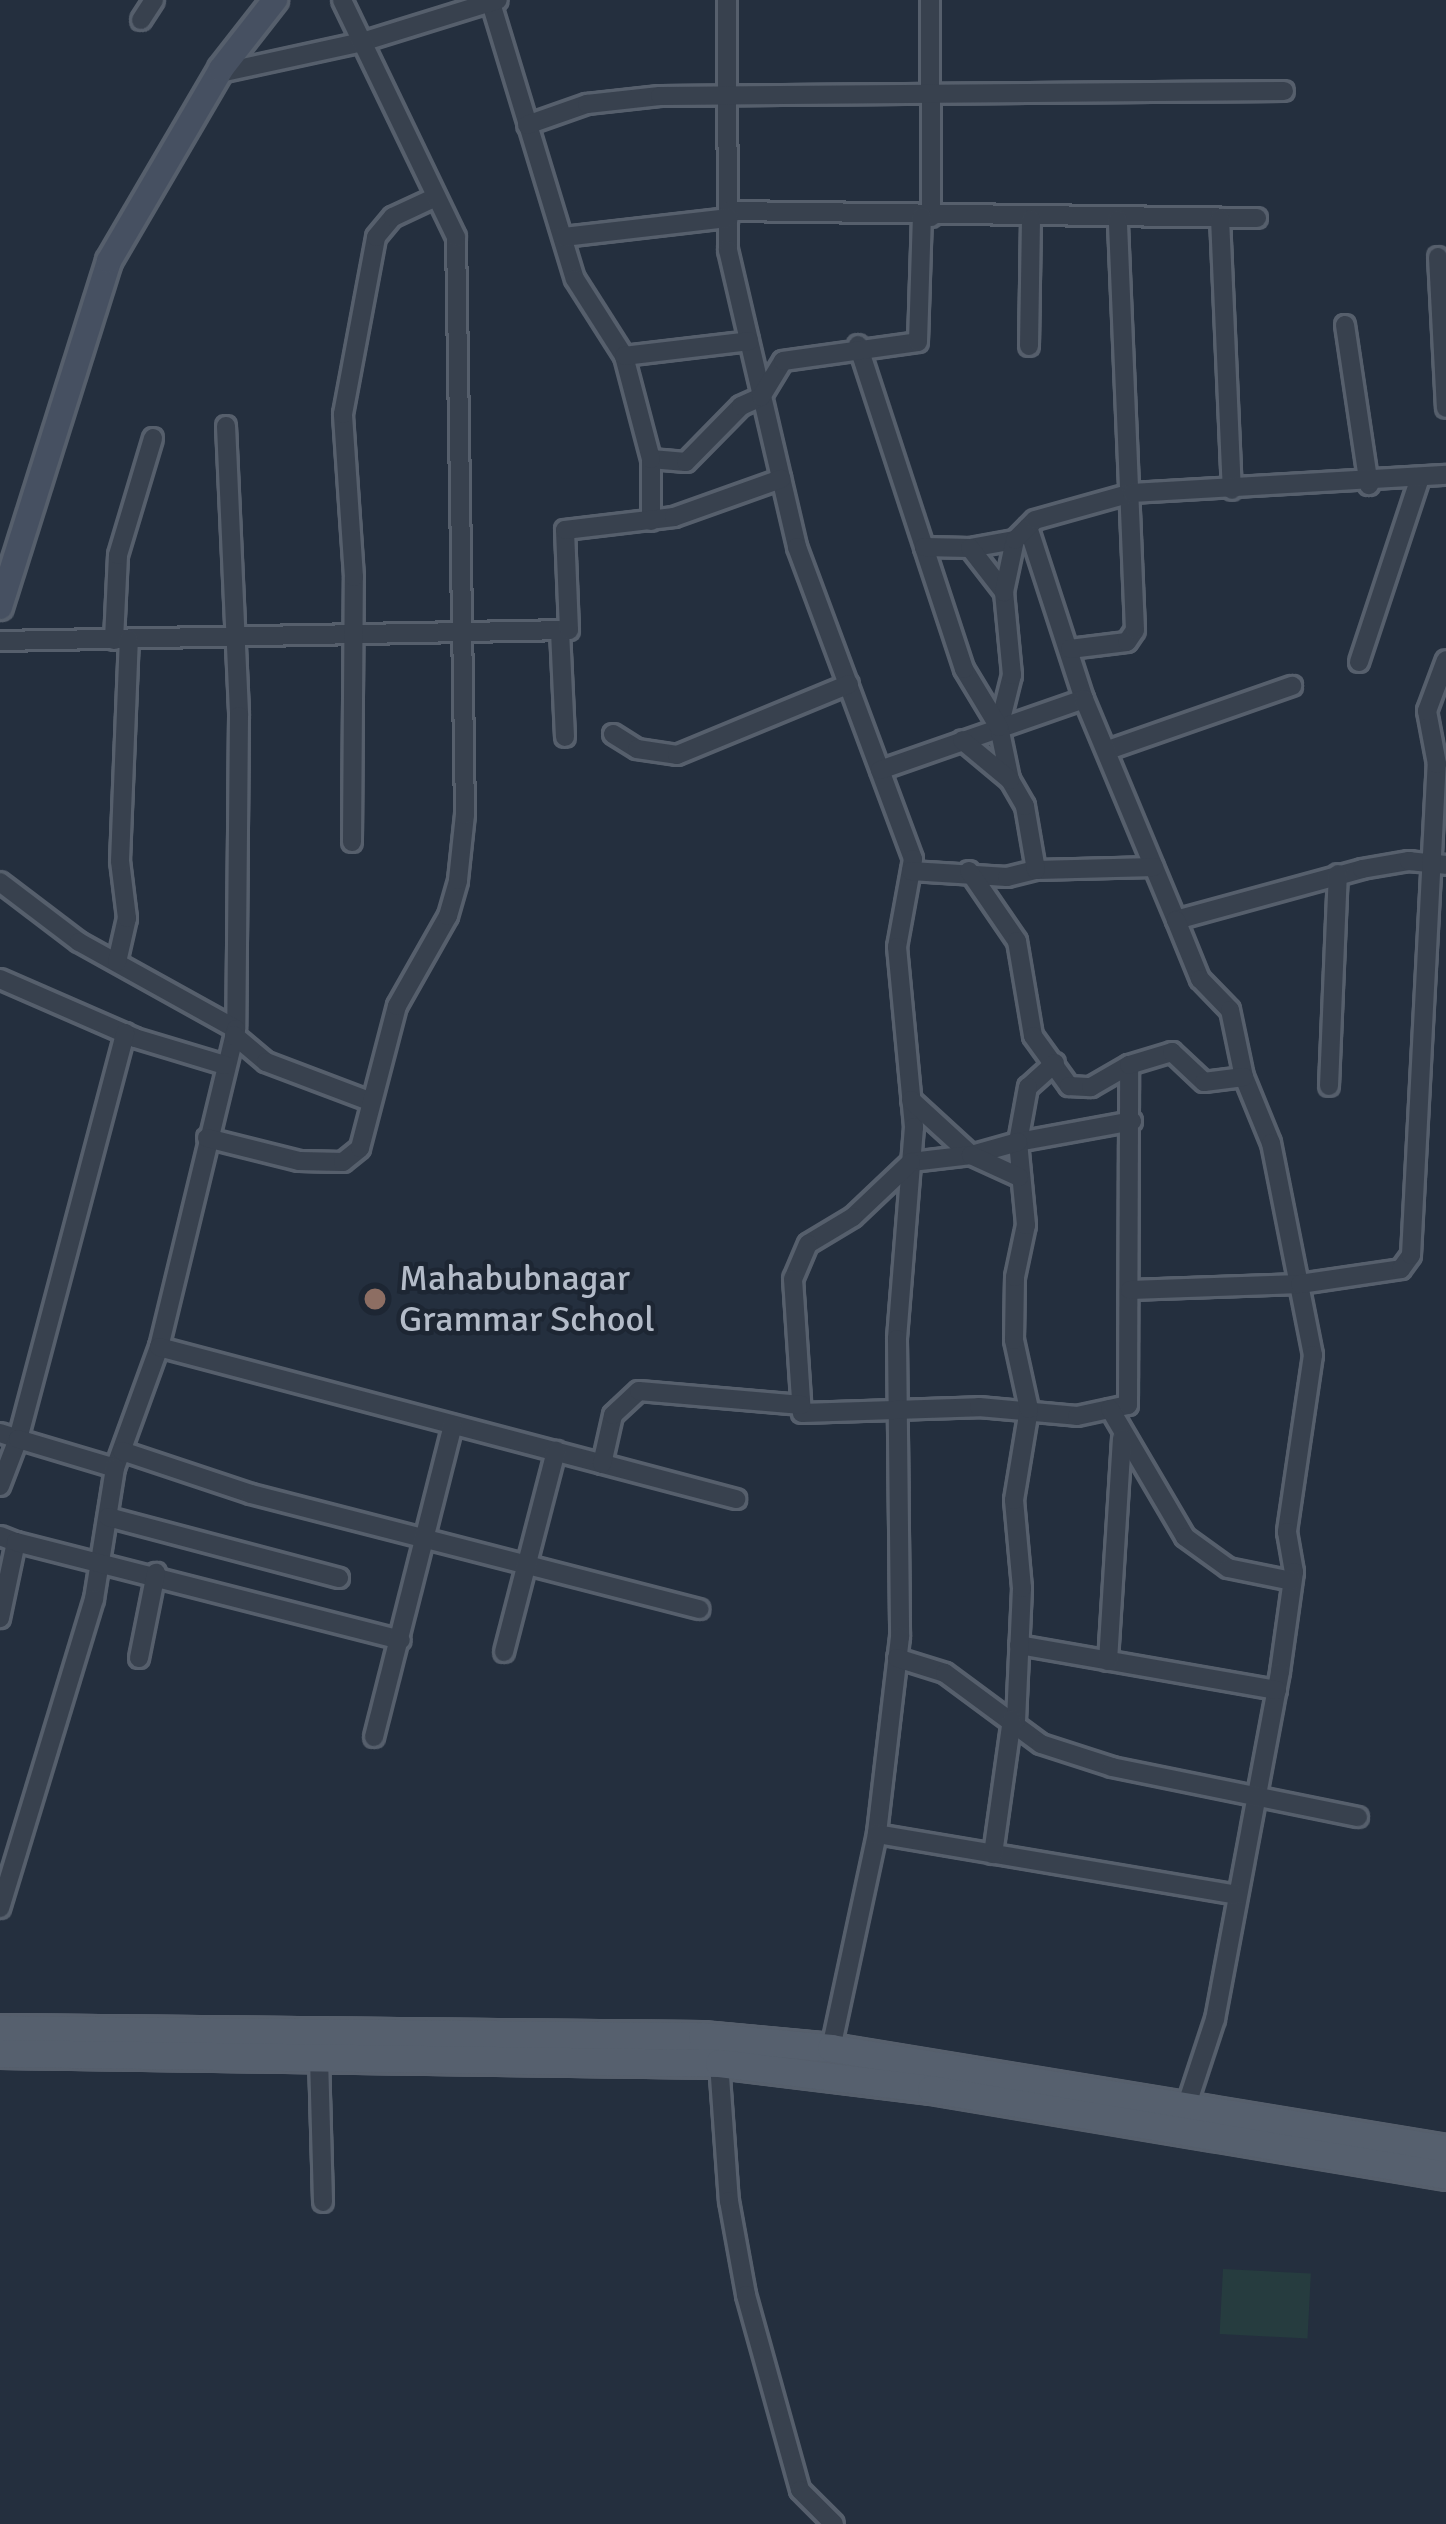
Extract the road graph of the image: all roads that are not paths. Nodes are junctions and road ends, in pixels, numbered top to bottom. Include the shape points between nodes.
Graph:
1 (154, 0) edge
2 (275, 0) edge
3 (342, 0) edge
4 (727, 0) edge
5 (930, 0) edge
6 (495, 1) edge
7 (141, 20) dead end
8 (362, 42) junction
9 (220, 73) junction
10 (1285, 92) dead end
11 (731, 95) junction
12 (930, 95) junction
13 (527, 125) junction
14 (436, 197) junction
15 (729, 214) junction
16 (926, 216) junction
17 (1220, 218) junction
18 (1258, 218) dead end
19 (1031, 219) junction
20 (1118, 219) junction
21 (564, 236) junction
22 (1438, 257) dead end
23 (1345, 325) dead end
24 (749, 341) junction
25 (858, 345) junction
26 (1029, 346) dead end
27 (624, 356) junction
28 (761, 397) junction
29 (1446, 408) edge
30 (226, 426) dead end
31 (153, 438) dead end
32 (651, 458) junction
33 (1446, 475) edge
34 (1420, 478) junction
35 (781, 479) junction
36 (1369, 484) junction
37 (1232, 490) junction
38 (1132, 493) junction
39 (650, 521) junction
40 (1022, 533) junction
41 (924, 547) junction
42 (970, 548) junction
43 (1004, 592) junction
44 (0, 607) edge
45 (457, 628) junction
46 (353, 631) junction
47 (560, 631) junction
48 (232, 638) junction
49 (122, 640) junction
50 (0, 641) edge
51 (1070, 649) junction
52 (1446, 659) edge
53 (1359, 662) dead end
54 (849, 684) junction
55 (1292, 686) dead end
56 (1084, 699) junction
57 (999, 727) junction
58 (613, 734) dead end
59 (565, 737) dead end
60 (962, 740) junction
61 (1111, 749) junction
62 (880, 770) junction
63 (1010, 780) junction
64 (352, 842) dead end
65 (1439, 864) edge
66 (1154, 867) junction
67 (1036, 870) junction
68 (911, 871) junction
69 (969, 871) junction
70 (1338, 874) junction
71 (0, 882) edge
72 (1176, 920) junction
73 (116, 962) junction
74 (0, 979) edge
75 (235, 1032) junction
76 (125, 1033) junction
77 (1055, 1063) junction
78 (225, 1065) junction
79 (1129, 1065) junction
80 (1244, 1077) junction
81 (1329, 1086) dead end
82 (911, 1100) junction
83 (369, 1101) junction
84 (1132, 1120) junction
85 (207, 1138) junction
86 (1018, 1142) junction
87 (971, 1155) junction
88 (911, 1162) junction
89 (1018, 1177) junction
90 (1300, 1284) junction
91 (1130, 1290) junction
92 (158, 1347) junction
93 (801, 1405) junction
94 (1029, 1409) junction
95 (1110, 1409) junction
96 (898, 1410) junction
97 (453, 1425) junction
98 (1122, 1435) junction
99 (9, 1436) edge
100 (556, 1451) junction
101 (118, 1460) junction
102 (602, 1464) junction
103 (0, 1486) edge
104 (736, 1499) dead end
105 (108, 1516) junction
106 (430, 1535) junction
107 (8, 1539) edge
108 (101, 1561) junction
109 (527, 1564) junction
110 (156, 1573) junction
111 (338, 1578) dead end
112 (1292, 1581) junction
113 (700, 1609) dead end
114 (0, 1618) edge
115 (401, 1640) junction
116 (1019, 1645) junction
117 (504, 1652) dead end
118 (139, 1658) dead end
119 (897, 1658) junction
120 (1108, 1661) junction
121 (1276, 1690) junction
122 (1014, 1720) junction
123 (374, 1737) dead end
124 (1252, 1796) junction
125 (1358, 1817) dead end
126 (877, 1834) junction
127 (993, 1854) junction
128 (1237, 1895) junction
129 (0, 1908) edge
130 (0, 2029) edge
131 (831, 2048) junction
132 (0, 2053) edge
133 (319, 2058) junction
134 (719, 2063) junction
135 (1186, 2108) junction
136 (1446, 2149) edge
137 (1446, 2175) edge
138 (323, 2202) dead end
139 (834, 2524) edge

1 - 7 street
2 - 9 street
3 - 8 street
4 - 11 street
5 - 12 street
6 - 8 street
6 - 13 street
8 - 9 street
8 - 14 street
9 - 44 street via 109,261
10 - 12 street
11 - 12 street
11 - 13 street via 587,104
11 - 15 street
12 - 16 street
13 - 21 street
14 - 45 street via 456,236
14 - 46 street via 392,217 376,237 360,296 343,414
15 - 16 street
15 - 21 street
15 - 24 street
16 - 19 street
16 - 25 street via 919,342
17 - 18 street
17 - 20 street
17 - 37 street
19 - 20 street
19 - 26 street
20 - 38 street via 1118,368
21 - 27 street via 575,279
22 - 29 street
23 - 36 street
24 - 27 street
24 - 28 street
25 - 28 street via 783,361
25 - 41 street
27 - 32 street
28 - 32 street via 741,406 686,462
28 - 35 street
30 - 48 street
31 - 49 street via 118,555
32 - 39 street
33 - 34 street
34 - 36 street
34 - 53 street
35 - 39 street
35 - 54 street via 797,547
36 - 37 street
37 - 38 street
38 - 40 street
38 - 51 street via 1132,639
39 - 47 street via 565,530 569,630
40 - 42 street
40 - 43 street
40 - 51 street
41 - 42 street
41 - 57 street via 964,669
42 - 43 street
43 - 57 street via 1012,675
45 - 46 street
45 - 47 street
45 - 83 street via 465,815 458,880 448,916 397,1006
46 - 48 street
46 - 64 street
47 - 59 street
48 - 49 street
48 - 75 street via 242,921
49 - 50 street
49 - 73 street via 119,861 127,918
51 - 56 street
52 - 65 street via 1427,711
54 - 58 street via 677,755 638,749
54 - 62 street
55 - 61 street
56 - 57 street
56 - 61 street
57 - 60 street
57 - 63 street
60 - 62 street
60 - 63 street
61 - 66 street
62 - 68 street
63 - 67 street via 1025,806
65 - 70 street
65 - 90 street via 1411,1255 1401,1269
66 - 67 street
66 - 72 street
67 - 69 street via 1007,877
68 - 69 street
68 - 82 street via 897,947
69 - 77 street via 1017,941 1033,1036
70 - 72 street
70 - 81 street
71 - 73 street
72 - 80 street via 1200,979 1230,1010
73 - 75 street
74 - 76 street
75 - 78 street
75 - 83 street via 266,1062
76 - 78 street
76 - 99 street
77 - 79 street via 1069,1085 1091,1087
77 - 86 street via 1028,1087
78 - 85 street
79 - 80 street via 1172,1052 1204,1082
79 - 84 street
80 - 90 street via 1271,1143
82 - 87 street
82 - 88 street
83 - 85 street via 360,1148 343,1162 299,1161
84 - 86 street
84 - 91 street
85 - 92 street
86 - 87 street
86 - 89 street
87 - 88 street
87 - 89 street
88 - 93 street via 853,1217 808,1244 793,1280
88 - 96 street
89 - 94 street via 1026,1226 1014,1340
90 - 91 street
90 - 112 street via 1313,1355 1287,1532
91 - 95 street via 1128,1405
92 - 97 street
92 - 101 street
93 - 96 street via 802,1413
93 - 102 street via 639,1391 613,1414
94 - 95 street via 1077,1416
94 - 96 street
94 - 116 street via 1014,1500
95 - 98 street
96 - 119 street
97 - 100 street
97 - 106 street
98 - 112 street via 1185,1537 1210,1560
98 - 120 street
99 - 101 street
99 - 103 street
100 - 102 street
100 - 109 street
101 - 105 street
101 - 106 street
102 - 104 street
105 - 108 street
105 - 111 street
106 - 109 street
106 - 115 street
107 - 108 street
107 - 114 street
108 - 110 street
108 - 129 street
109 - 113 street
109 - 117 street
110 - 115 street
110 - 118 street
112 - 121 street
115 - 123 street
116 - 120 street
116 - 122 street
119 - 122 street via 945,1672 982,1706
119 - 126 street
120 - 121 street
121 - 124 street
122 - 124 street via 1041,1744 1112,1768
122 - 127 street
124 - 125 street
124 - 128 street
126 - 127 street
126 - 131 street
127 - 128 street
128 - 135 street via 1215,2019
130 - 131 main road via 702,2036
131 - 135 main road
132 - 133 main road
133 - 134 main road
133 - 138 street
134 - 137 main road via 931,2089
134 - 139 street via 746,2295 800,2490
135 - 136 main road

